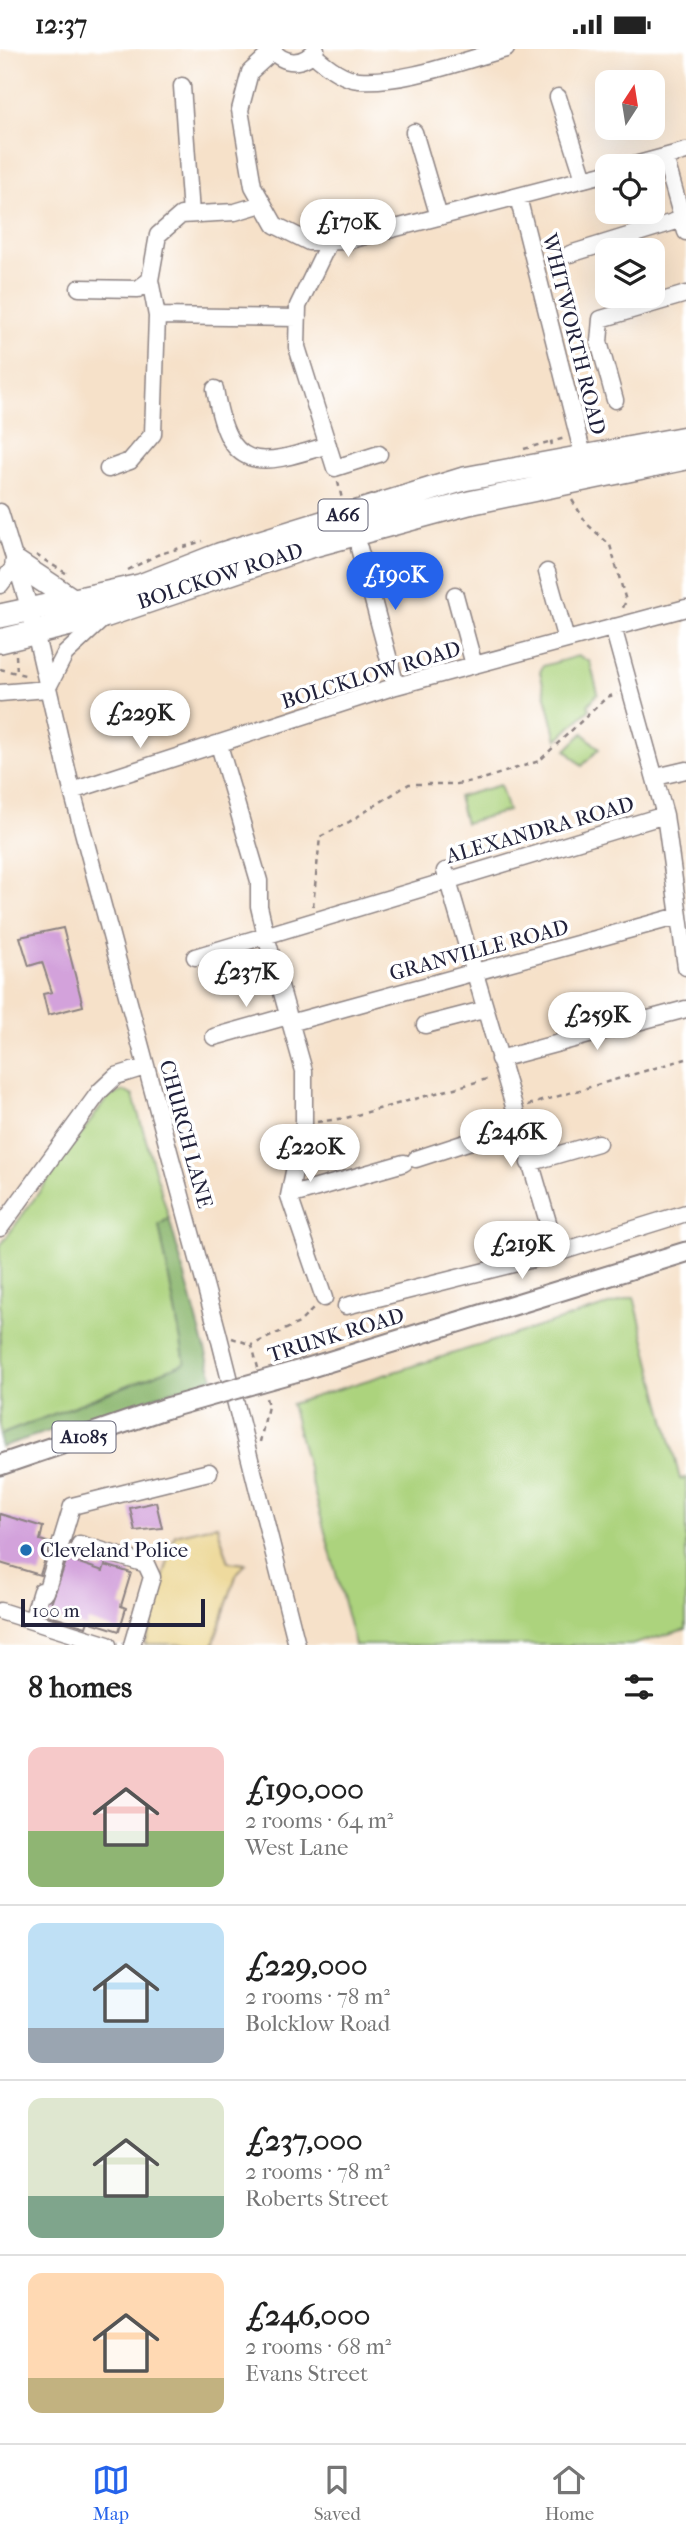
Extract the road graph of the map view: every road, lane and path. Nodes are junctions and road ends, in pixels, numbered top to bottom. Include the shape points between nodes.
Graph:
1 (506, 49) edge
2 (272, 50) edge
3 (314, 51) edge
4 (182, 86) dead end
5 (558, 97) dead end
6 (414, 132) dead end
7 (686, 151) edge
8 (665, 157) joint
9 (595, 176) edge
10 (584, 179) junction
11 (519, 197) junction
12 (262, 204) junction
13 (191, 214) junction
14 (439, 217) junction
15 (684, 225) edge
16 (329, 242) junction
17 (570, 254) dead end
18 (150, 280) junction
19 (79, 288) dead end
20 (686, 294) edge
21 (157, 316) junction
22 (298, 318) junction
23 (215, 389) dead end
24 (615, 400) dead end
25 (686, 438) edge
26 (328, 445) junction
27 (379, 454) dead end
28 (584, 457) junction
29 (686, 459) edge
30 (107, 469) dead end
31 (590, 480) junction
32 (0, 512) edge
33 (359, 548) dead end
34 (17, 563) junction
35 (547, 572) dead end
36 (0, 585) edge
37 (455, 595) dead end
38 (74, 601) junction
39 (108, 604) junction
40 (686, 608) edge
41 (30, 610) junction
42 (0, 616) edge
43 (613, 627) junction
44 (35, 634) junction
45 (0, 641) edge
46 (566, 641) junction
47 (474, 665) junction
48 (0, 669) edge
49 (46, 684) junction
50 (396, 686) junction
51 (632, 691) junction
52 (0, 693) edge
53 (219, 745) junction
54 (686, 770) edge
55 (656, 777) junction
56 (72, 791) junction
57 (665, 815) junction
58 (446, 875) junction
59 (679, 916) junction
60 (311, 920) junction
61 (266, 936) junction
62 (195, 957) dead end
63 (686, 967) edge
64 (472, 973) junction
65 (686, 1009) edge
66 (483, 1010) junction
67 (289, 1020) junction
68 (425, 1025) dead end
69 (214, 1037) dead end
70 (686, 1059) edge
71 (145, 1067) junction
72 (501, 1067) junction
73 (512, 1109) junction
74 (304, 1123) junction
75 (517, 1126) junction
76 (598, 1143) dead end
77 (529, 1163) junction
78 (289, 1196) junction
79 (686, 1213) edge
80 (0, 1228) edge
81 (686, 1252) edge
82 (557, 1253) junction
83 (324, 1298) dead end
84 (346, 1306) dead end
85 (0, 1465) edge
86 (209, 1472) dead end
87 (80, 1544) dead end
88 (0, 1611) edge
89 (32, 1622) junction
90 (108, 1645) edge
91 (132, 1645) edge
92 (297, 1645) edge

1 - 3 street via 397,77 356,80 327,66
2 - 3 street via 288,62 306,59
2 - 12 street via 250,72 240,110 253,186
4 - 13 street
5 - 10 street
6 - 14 street
7 - 8 street
8 - 15 street
9 - 10 street
10 - 11 street
11 - 14 street
11 - 28 street, WHITWORTH ROAD
12 - 13 street via 235,212
12 - 16 street via 275,225 309,242
13 - 18 street via 181,215 158,235
14 - 16 street
15 - 17 street
16 - 22 street via 298,306
18 - 19 street via 138,289
18 - 21 street
20 - 24 street via 601,319 599,342
21 - 22 street
21 - 30 street via 153,434 130,461
22 - 26 street via 297,347
23 - 26 street via 220,417 244,457 257,461 290,457
25 - 28 highway, BOLCKOW ROAD / A66
26 - 27 street via 335,468
28 - 31 street, WHITWORTH ROAD
28 - 39 highway, BOLCKOW ROAD / A66 via 464,479 293,531 139,586
29 - 31 highway, BOLCKOW ROAD / A66
31 - 39 highway, BOLCKOW ROAD / A66 via 469,503
32 - 34 street, CHURCH LANE
33 - 50 street
34 - 36 street
34 - 38 highway
34 - 41 street, CHURCH LANE
35 - 46 street
37 - 47 street
38 - 39 highway, A66
38 - 41 highway, A66
39 - 44 highway, BOLCKOW ROAD / A66
39 - 49 street
40 - 43 street, BOLCKLOW ROAD
41 - 42 highway, A66
41 - 44 street, CHURCH LANE
43 - 46 street, BOLCKLOW ROAD
43 - 51 street
44 - 45 highway, BOLCKOW ROAD / A66
44 - 49 street, CHURCH LANE
46 - 47 street, BOLCKLOW ROAD
47 - 50 street, BOLCKLOW ROAD
48 - 49 path
49 - 52 street
49 - 56 street, CHURCH LANE
50 - 53 street, BOLCKLOW ROAD
51 - 55 street
51 - 60 path via 607,697 539,761 457,784 409,784 320,837
53 - 56 street, BOLCKLOW ROAD
53 - 61 street via 259,881
54 - 55 street
55 - 57 street
56 - 71 street, CHURCH LANE
57 - 58 street, ALEXANDRA ROAD
57 - 59 street
58 - 60 street, ALEXANDRA ROAD
58 - 64 street
59 - 63 street
59 - 64 street, GRANVILLE ROAD
60 - 61 street, ALEXANDRA ROAD
61 - 62 street, ALEXANDRA ROAD
61 - 67 street
64 - 66 street
64 - 67 street, GRANVILLE ROAD
65 - 72 street
66 - 68 street
66 - 72 street
67 - 69 street, GRANVILLE ROAD
67 - 74 street via 304,1071
70 - 73 path
71 - 80 street via 116,1076 100,1091
71 - 92 street, CHURCH LANE
72 - 73 street
72 - 74 path via 346,1118
73 - 75 street
74 - 78 street
75 - 77 street
75 - 78 street
76 - 77 street
77 - 82 street
78 - 83 street
79 - 82 street
81 - 85 main road, TRUNK ROAD / A1085, bridge via 167,1408
82 - 84 street
86 - 89 street via 72,1507
87 - 91 street via 146,1564 152,1577
88 - 89 street
89 - 90 street

